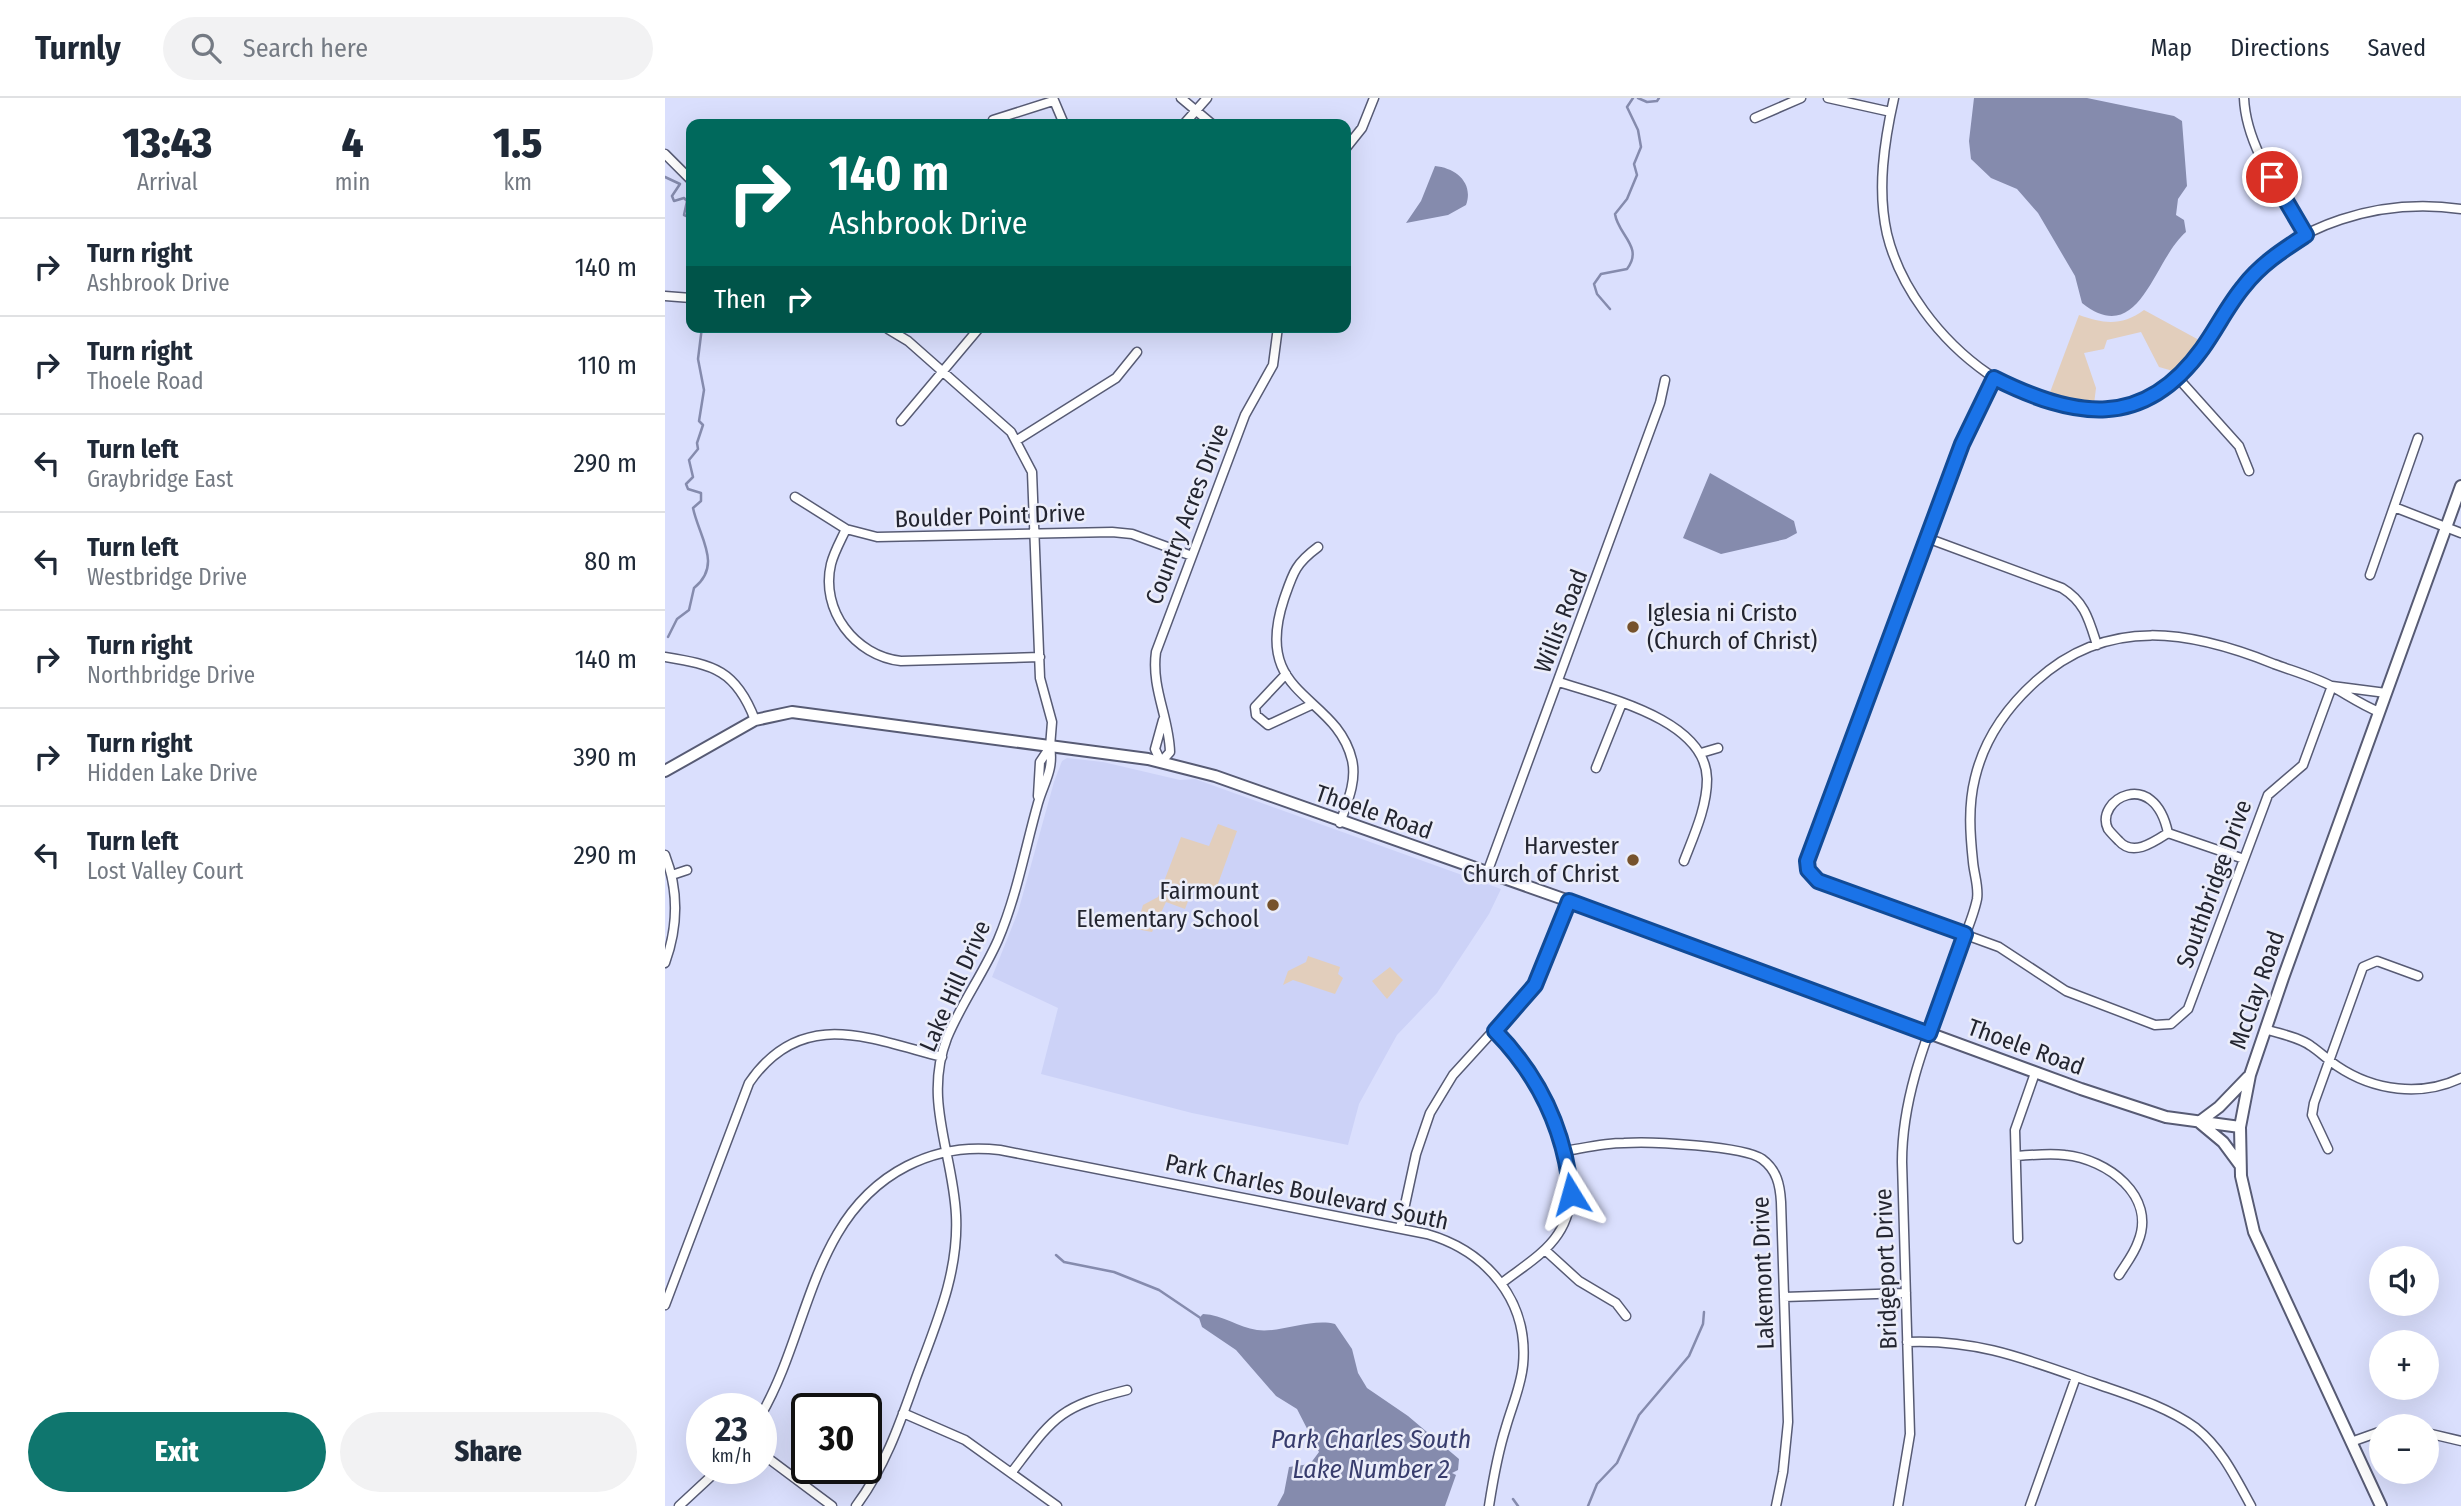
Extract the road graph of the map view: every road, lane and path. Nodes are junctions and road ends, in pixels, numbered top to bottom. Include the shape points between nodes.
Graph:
1 (1181, 98) edge
2 (1207, 98) edge
3 (1374, 98) edge
4 (1801, 98) edge
5 (1828, 98) edge
6 (1894, 98) edge
7 (2244, 98) edge
8 (1053, 99) edge
9 (1195, 112) junction
10 (1891, 112) junction
11 (1755, 118) dead end
12 (996, 119) edge
13 (1061, 119) edge
14 (1189, 119) edge
15 (1205, 119) edge
16 (1351, 142) edge
17 (665, 154) edge
18 (686, 175) edge
19 (2461, 209) edge
20 (2306, 235) junction
21 (665, 296) edge
22 (686, 298) edge
23 (895, 333) edge
24 (975, 333) edge
25 (1277, 333) edge
26 (1137, 352) dead end
27 (942, 372) junction
28 (1994, 378) junction
29 (2178, 378) junction
30 (1665, 380) dead end
31 (901, 421) dead end
32 (2418, 438) dead end
33 (1017, 440) junction
34 (2249, 471) dead end
35 (2461, 486) edge
36 (795, 498) dead end
37 (2394, 507) junction
38 (2446, 527) junction
39 (846, 529) junction
40 (2461, 533) edge
41 (1036, 534) junction
42 (1927, 538) junction
43 (1318, 547) dead end
44 (1192, 556) junction
45 (2370, 575) dead end
46 (2097, 645) junction
47 (665, 657) edge
48 (1039, 657) junction
49 (1286, 674) junction
50 (1559, 682) junction
51 (2332, 686) junction
52 (2386, 693) junction
53 (1622, 703) junction
54 (1311, 705) junction
55 (2379, 712) junction
56 (755, 720) junction
57 (1163, 720) junction
58 (1049, 747) junction
59 (1718, 748) dead end
60 (1701, 753) junction
61 (1161, 762) junction
62 (1596, 768) dead end
63 (665, 771) edge
64 (1341, 822) junction
65 (2168, 833) junction
66 (665, 855) edge
67 (2244, 859) junction
68 (1684, 861) dead end
69 (687, 870) dead end
70 (1487, 873) junction
71 (672, 875) junction
72 (1569, 901) junction
73 (1965, 934) junction
74 (2367, 951) dead end
75 (2371, 961) junction
76 (665, 963) edge
77 (2418, 976) dead end
78 (2266, 1029) junction
79 (1495, 1031) junction
80 (1929, 1034) junction
81 (942, 1057) junction
82 (2330, 1060) junction
83 (2035, 1073) junction
84 (2250, 1075) junction
85 (2461, 1080) edge
86 (2199, 1122) junction
87 (2240, 1126) junction
88 (2329, 1149) dead end
89 (1565, 1151) junction
90 (944, 1152) junction
91 (2016, 1156) junction
92 (2240, 1165) junction
93 (1400, 1228) junction
94 (2018, 1239) dead end
95 (1545, 1250) junction
96 (2119, 1275) dead end
97 (1501, 1283) junction
98 (1906, 1293) junction
99 (1784, 1297) junction
100 (665, 1305) edge
101 (1626, 1316) dead end
102 (1907, 1342) junction
103 (2076, 1377) junction
104 (1127, 1390) dead end
105 (770, 1393) edge
106 (903, 1413) junction
107 (2369, 1436) edge
108 (2439, 1436) edge
109 (2461, 1441) edge
110 (2351, 1442) junction
111 (777, 1465) edge
112 (1012, 1472) junction
113 (703, 1484) edge
114 (679, 1506) edge
115 (832, 1506) edge
116 (856, 1506) edge
117 (1057, 1506) edge
118 (1489, 1506) edge
119 (1776, 1506) edge
120 (1898, 1506) edge
121 (2030, 1506) edge
122 (2251, 1506) edge
123 (2381, 1506) edge

1 - 9 street
2 - 9 street
3 - 16 street
4 - 11 street
5 - 10 street
6 - 10 street
7 - 20 street via 2263,162
8 - 12 street
8 - 13 street
9 - 14 street
9 - 15 street
10 - 28 street via 1882,172 1884,213 1894,256 1930,321
17 - 18 street
19 - 20 street via 2387,207
20 - 29 street via 2268,260 2243,287
21 - 22 street
23 - 27 street
24 - 27 street
25 - 44 street, Country Acres Drive via 1273,365 1245,415
26 - 33 street via 1116,378
27 - 31 street
27 - 33 street
28 - 29 street via 2040,400 2089,411 2115,409 2152,396
28 - 42 street via 1962,444
29 - 34 street via 2239,446
30 - 50 street, Willis Road
32 - 37 street
33 - 41 street, Lake Hill Drive via 1032,472
35 - 38 main road, McClay Road
36 - 39 street, Boulder Point Drive
37 - 38 street
37 - 45 street
38 - 40 street
38 - 52 main road, McClay Road
39 - 41 street, Boulder Point Drive via 893,539
39 - 48 street via 831,562 830,584 844,629 860,646 901,661
41 - 44 street, Boulder Point Drive via 1125,533
41 - 48 street, Lake Hill Drive
42 - 46 street via 2063,588 2085,607
42 - 73 street via 1807,861 1818,881
43 - 49 street via 1297,565 1281,610 1277,649
44 - 57 street, Country Acres Drive via 1156,652 1154,673
46 - 51 street, Bridgeport Drive via 2146,635 2187,637 2241,651
46 - 73 street, Bridgeport Drive via 2044,673 2022,693 1985,747 1970,804 1978,895
47 - 56 street via 726,674 741,690
48 - 58 street, Lake Hill Drive via 1052,722
49 - 54 street
49 - 54 street via 1255,707 1256,715 1268,725
50 - 53 street
50 - 70 street, Willis Road
51 - 52 street
51 - 55 street
51 - 67 street, Southbridge Drive via 2303,765 2267,795
52 - 55 main road, McClay Road
53 - 60 street via 1678,728
53 - 62 street
54 - 64 street via 1334,723 1352,760 1352,787
55 - 78 main road, McClay Road
56 - 58 main road, Thoele Road via 792,712
56 - 63 main road, Thoele Road
57 - 61 street, Country Acres Drive via 1155,749
57 - 61 street, Country Acres Drive via 1170,752
58 - 61 main road, Thoele Road
58 - 81 street, Lake Hill Drive via 1052,764 1008,915
59 - 60 street
60 - 68 street via 1707,776 1705,802
61 - 64 main road, Thoele Road via 1215,776
64 - 70 main road, Thoele Road
65 - 65 street via 2134,849 2123,846 2108,828 2106,815 2115,800 2132,793 2146,795 2157,805
65 - 67 street
66 - 71 street
67 - 73 street, Southbridge Drive via 2188,1009 2171,1024 2155,1026 2066,991 1999,947
69 - 71 street
70 - 72 main road, Thoele Road
71 - 76 street via 675,919
72 - 79 street via 1535,985
72 - 80 main road, Thoele Road
73 - 80 street, Bridgeport Drive
74 - 75 street
75 - 77 street
75 - 82 street via 2363,967
78 - 82 street via 2309,1044
78 - 84 main road, McClay Road
79 - 89 street via 1545,1097
79 - 93 street via 1453,1076 1430,1114
80 - 83 main road, Thoele Road
80 - 98 street, Bridgeport Drive via 1908,1098 1902,1136
81 - 90 street, Lake Hill Drive via 936,1101
81 - 100 street via 835,1032 797,1040 770,1057 749,1083
82 - 85 street via 2368,1082 2394,1088 2437,1088
82 - 88 street via 2312,1115
83 - 86 main road, Thoele Road via 2166,1117
83 - 91 street via 2015,1130
84 - 86 main road
84 - 87 main road, McClay Road
86 - 87 main road, Thoele Road
86 - 92 main road via 2223,1142
87 - 92 main road, McClay Road
89 - 95 street via 1569,1207 1559,1234
89 - 99 street, Lakemont Drive via 1647,1143 1757,1156 1772,1167 1780,1188
90 - 93 street, Park Charles Boulevard South via 985,1148 1024,1153
90 - 105 street, Park Charles Boulevard South via 887,1177 844,1221
90 - 106 street, Lake Hill Drive via 955,1203 955,1259 946,1298
91 - 94 street
91 - 96 street via 2082,1159 2131,1188 2138,1199 2139,1242
92 - 110 main road, McClay Road via 2255,1233
93 - 97 street, Park Charles Boulevard South via 1454,1243 1478,1258
95 - 97 street
95 - 101 street via 1579,1281 1616,1303
97 - 118 street, Park Charles Boulevard South via 1520,1322 1524,1363
98 - 99 street
98 - 102 street, Bridgeport Drive
99 - 119 street, Lakemont Drive via 1788,1422
102 - 103 street via 1982,1346
102 - 120 street, Bridgeport Drive via 1910,1434
103 - 121 street
103 - 122 street via 2149,1402 2194,1427 2224,1457
104 - 112 street via 1086,1400 1062,1412
106 - 112 street via 965,1440
106 - 116 street, Lake Hill Drive via 882,1466
107 - 110 street
108 - 109 street
110 - 123 main road, McClay Road
111 - 115 street
112 - 117 street
113 - 114 street

